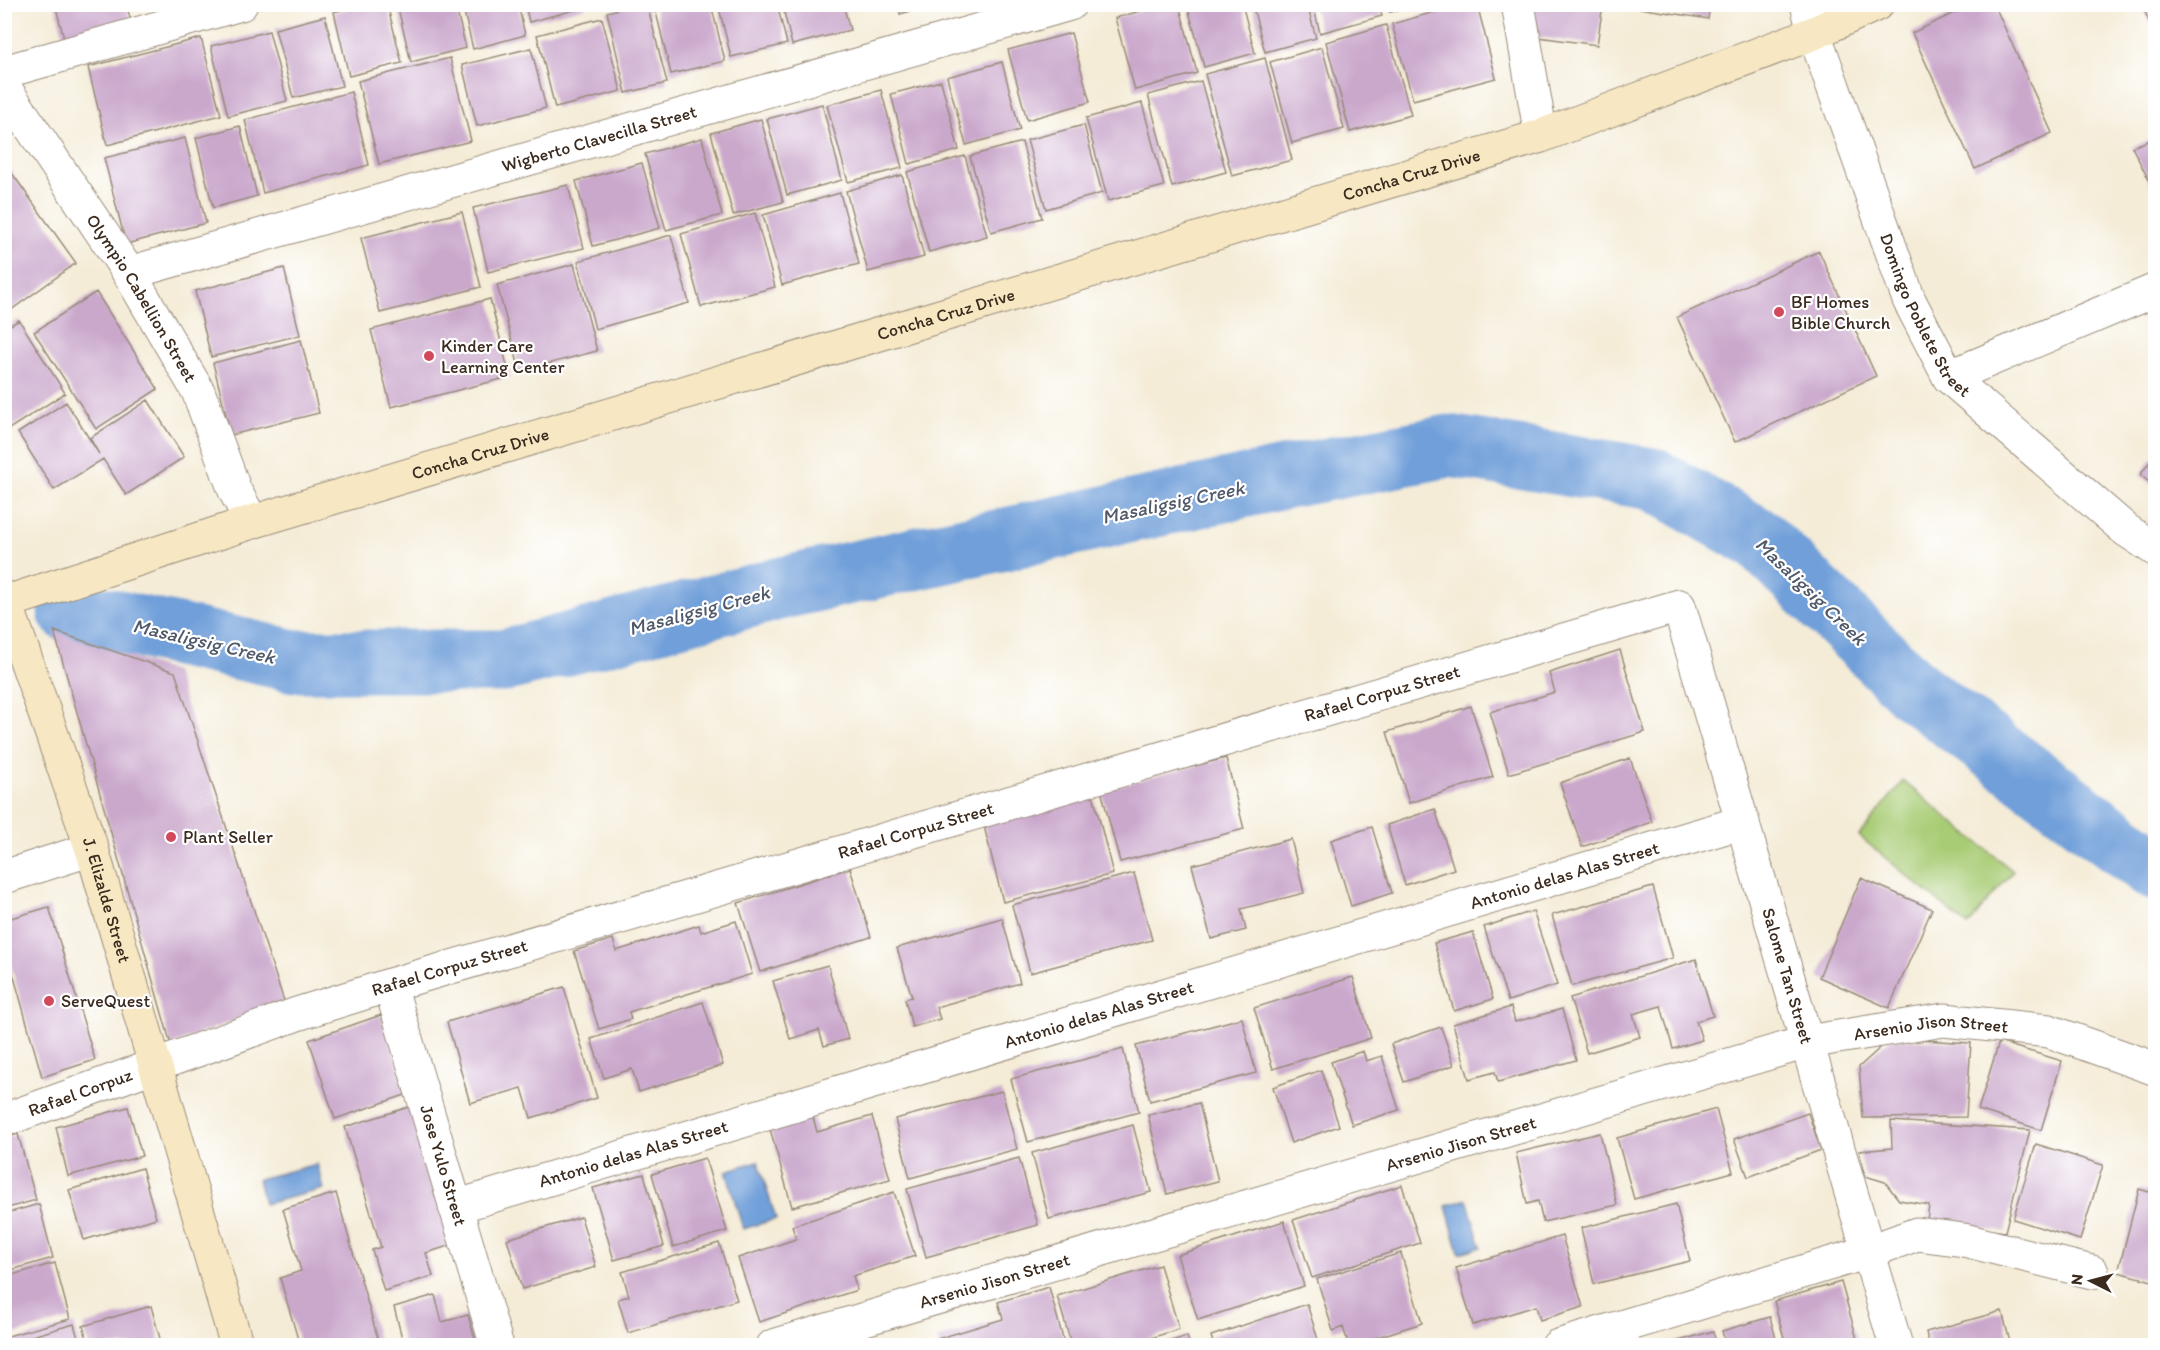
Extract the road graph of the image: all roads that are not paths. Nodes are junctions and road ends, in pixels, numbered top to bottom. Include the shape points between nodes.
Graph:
1 (241, 4) edge
2 (1070, 4) edge
3 (1518, 4) edge
4 (1877, 4) edge
5 (1810, 19) edge
6 (4, 72) edge
7 (4, 87) edge
8 (1541, 136) junction
9 (129, 273) junction
10 (2156, 290) edge
11 (1949, 376) junction
12 (252, 522) junction
13 (2156, 550) edge
14 (5, 601) edge
15 (1679, 606) joint
16 (1743, 822) junction
17 (92, 849) junction
18 (4, 877) edge
19 (390, 985) junction
20 (1807, 1042) junction
21 (155, 1065) junction
22 (2156, 1069) edge
23 (4, 1120) edge
24 (456, 1208) junction
25 (1868, 1252) junction
26 (2092, 1272) dead end
27 (237, 1346) edge
28 (497, 1346) edge
29 (772, 1346) edge
30 (1558, 1346) edge
31 (1896, 1346) edge

1 - 6 street
2 - 9 street, Wigberto Clavecilla Street
3 - 8 street
4 - 5 street, Concha Cruz Drive
5 - 8 street, Concha Cruz Drive
5 - 11 street, Domingo Poblete Street via 1909,300
7 - 9 street, Olympio Cabellion Street
8 - 12 street, Concha Cruz Drive
9 - 12 street, Olympio Cabellion Street via 198,391 235,491
10 - 11 street
11 - 13 street, Domingo Poblete Street via 2126,530
12 - 14 street, Concha Cruz Drive
14 - 17 street, J. Elizalde Street
15 - 16 street, Salome Tan Street
15 - 19 street, Rafael Corpuz Street
16 - 20 street, Salome Tan Street
16 - 24 street, Antonio delas Alas Street
17 - 18 street
17 - 21 street, J. Elizalde Street
19 - 21 street, Rafael Corpuz Street
19 - 24 street, Jose Yulo Street
20 - 22 street, Arsenio Jison Street via 1944,1020 2049,1031
20 - 25 street, Salome Tan Street
20 - 29 street, Arsenio Jison Street
21 - 23 street, Rafael Corpuz
21 - 27 street, J. Elizalde Street
24 - 28 street, Jose Yulo Street
25 - 26 street via 1917,1234 1964,1240
25 - 30 street
25 - 31 street, Salome Tan Street

